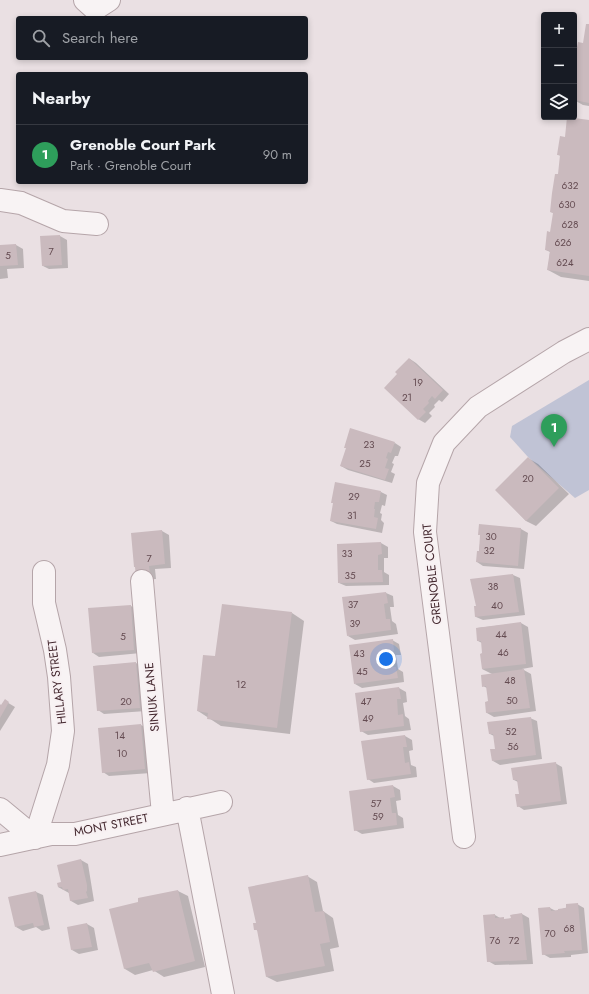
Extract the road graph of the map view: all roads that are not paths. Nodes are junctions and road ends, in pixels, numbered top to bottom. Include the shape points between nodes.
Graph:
1 (0, 200) edge
2 (97, 224) dead end
3 (589, 339) edge
4 (44, 572) dead end
5 (142, 581) dead end
6 (221, 802) dead end
7 (187, 808) junction
8 (0, 809) edge
9 (163, 814) junction
10 (464, 837) dead end
11 (35, 838) junction
12 (0, 845) edge
13 (223, 994) edge

1 - 2 street via 21,203 63,221
3 - 10 street, GRENOBLE COURT via 478,407 444,443 428,483 425,532
4 - 11 street, HILLARY STREET via 44,603 55,650 63,731 58,765
5 - 9 street, SINIUK LANE
6 - 7 street, MONT STREET
7 - 9 street, MONT STREET
7 - 13 street
8 - 11 street
9 - 11 street, MONT STREET via 75,834 51,834
11 - 12 street, MONT STREET

